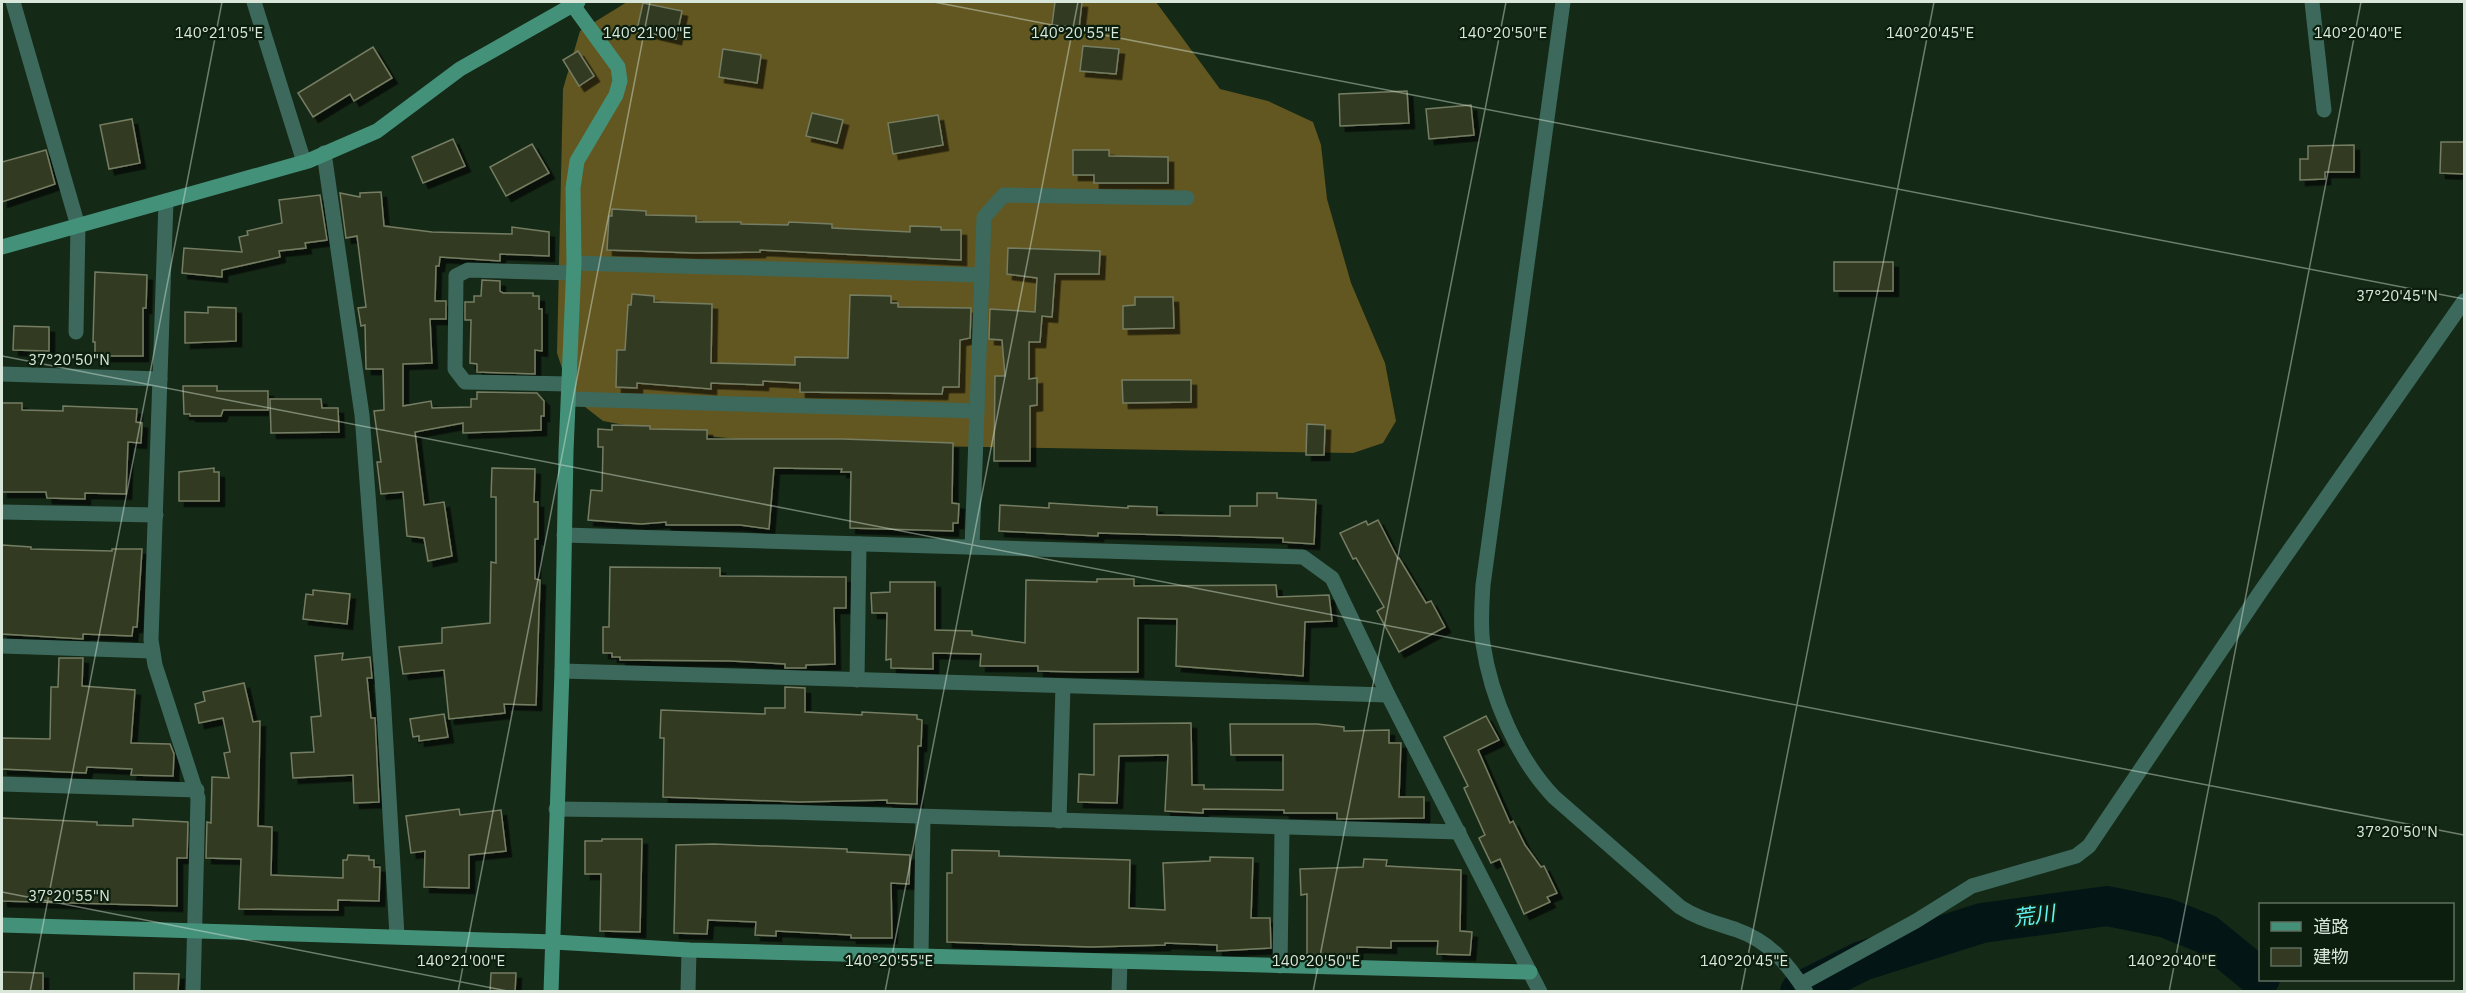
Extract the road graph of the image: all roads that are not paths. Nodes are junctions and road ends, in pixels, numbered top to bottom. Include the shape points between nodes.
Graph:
1 (12, 2) edge
2 (254, 2) edge
3 (1563, 2) edge
4 (2312, 2) edge
5 (575, 3) edge
6 (2325, 110) dead end
7 (324, 153) junction
8 (304, 162) junction
9 (1187, 198) dead end
10 (166, 201) junction
11 (78, 226) junction
12 (2, 247) edge
13 (574, 268) junction
14 (980, 275) junction
15 (2464, 301) edge
16 (76, 332) dead end
17 (2, 374) edge
18 (160, 379) junction
19 (569, 392) junction
20 (977, 411) junction
21 (2, 512) edge
22 (156, 515) junction
23 (564, 535) junction
24 (859, 544) junction
25 (972, 547) junction
26 (2, 646) edge
27 (152, 651) junction
28 (562, 671) junction
29 (857, 680) junction
30 (1063, 686) junction
31 (1388, 695) junction
32 (2, 784) edge
33 (197, 790) junction
34 (556, 809) junction
35 (923, 816) junction
36 (1059, 821) junction
37 (1281, 829) junction
38 (1460, 832) junction
39 (2, 925) edge
40 (195, 932) junction
41 (396, 936) junction
42 (554, 942) junction
43 (689, 950) junction
44 (921, 957) junction
45 (1120, 963) junction
46 (1281, 966) junction
47 (1530, 972) junction
48 (1804, 988) edge
49 (193, 992) edge
50 (552, 992) edge
51 (688, 992) edge
52 (1119, 992) edge
53 (1540, 992) edge

1 - 11 street
2 - 8 street
3 - 48 street via 1483,585 1483,645 1509,729 1539,780 1554,797 1680,907 1699,918 1760,939 1775,950
4 - 6 street
5 - 7 street via 460,69 376,131
5 - 13 street via 618,68 620,81 616,95 577,161 573,188
7 - 8 street
7 - 41 street via 362,415
8 - 10 street
9 - 14 street via 1001,196 984,217
10 - 11 street
10 - 18 street
11 - 12 street
11 - 16 street
13 - 14 street
13 - 19 street
13 - 19 street via 468,270 456,276 455,369 465,382
14 - 20 street
15 - 48 street via 2089,846 2076,856 1972,886
17 - 18 street
18 - 22 street
19 - 20 street
19 - 23 street
20 - 25 street
21 - 22 street
22 - 27 street
23 - 24 street
23 - 28 street
24 - 25 street
24 - 29 street
25 - 31 street via 1303,557 1332,578
26 - 27 street
27 - 33 street
28 - 29 street
28 - 34 street
29 - 30 street
30 - 31 street
30 - 36 street
31 - 38 street
32 - 33 street
33 - 40 street
34 - 35 street
34 - 42 street
35 - 36 street
35 - 44 street
36 - 37 street
37 - 38 street
37 - 46 street
38 - 47 street
39 - 40 street
40 - 41 street
40 - 49 street
41 - 42 street
42 - 43 street
42 - 50 street
43 - 44 street
43 - 51 street
44 - 45 street
45 - 46 street
45 - 52 street
46 - 47 street
47 - 53 street

